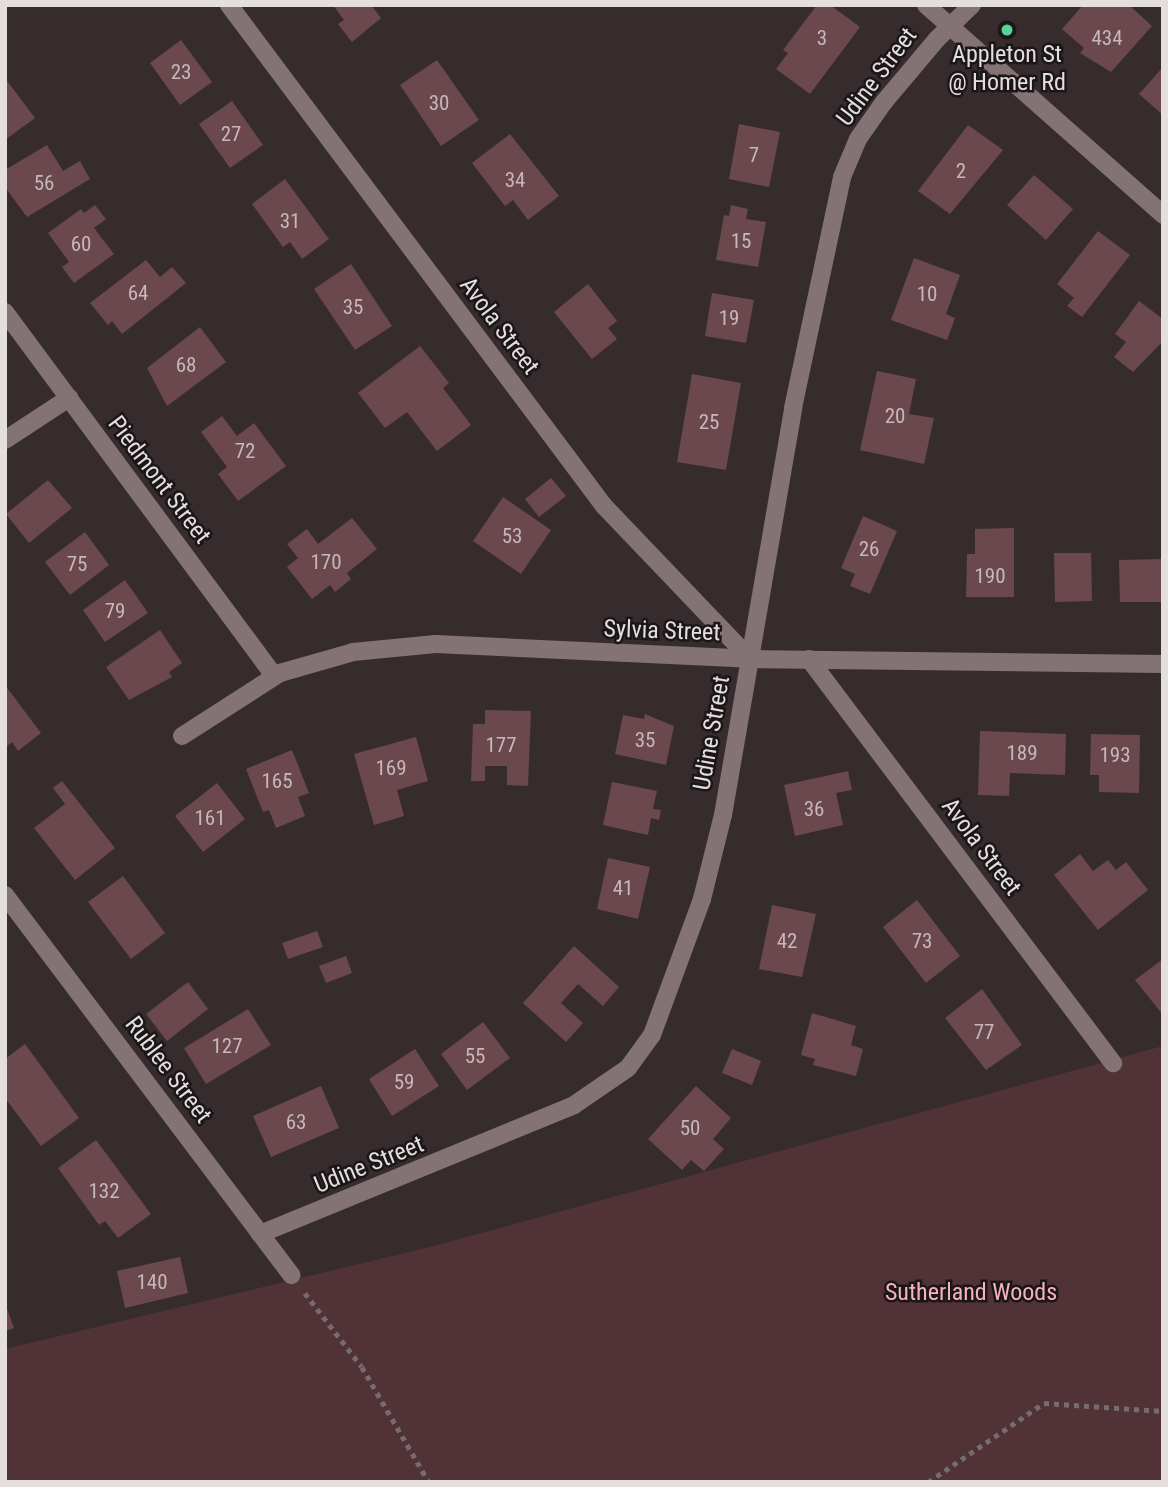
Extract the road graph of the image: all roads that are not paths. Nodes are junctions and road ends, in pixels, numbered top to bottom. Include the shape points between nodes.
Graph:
1 (229, 5) edge
2 (926, 5) edge
3 (972, 5) edge
4 (949, 26) junction
5 (1163, 215) edge
6 (5, 312) edge
7 (69, 398) junction
8 (5, 439) edge
9 (750, 659) junction
10 (809, 660) junction
11 (1163, 664) edge
12 (274, 676) junction
13 (182, 736) dead end
14 (5, 895) edge
15 (1113, 1063) dead end
16 (260, 1234) junction
17 (291, 1275) road end

1 - 9 street, Avola Street via 604,506
2 - 4 street
3 - 4 street, Udine Street
4 - 5 street
4 - 9 street, Udine Street via 865,128 842,177 793,408
6 - 7 street, Piedmont Street
7 - 8 street
7 - 12 street, Piedmont Street
9 - 10 street, Sylvia Street
9 - 12 street, Sylvia Street via 436,644 353,652
9 - 16 street, Udine Street via 723,815 702,899 652,1035 628,1068 574,1105 502,1138
10 - 11 street, Sylvia Street
10 - 15 street, Avola Street
12 - 13 street, Sylvia Street
14 - 16 street, Rublee Street
16 - 17 street, Rublee Street

